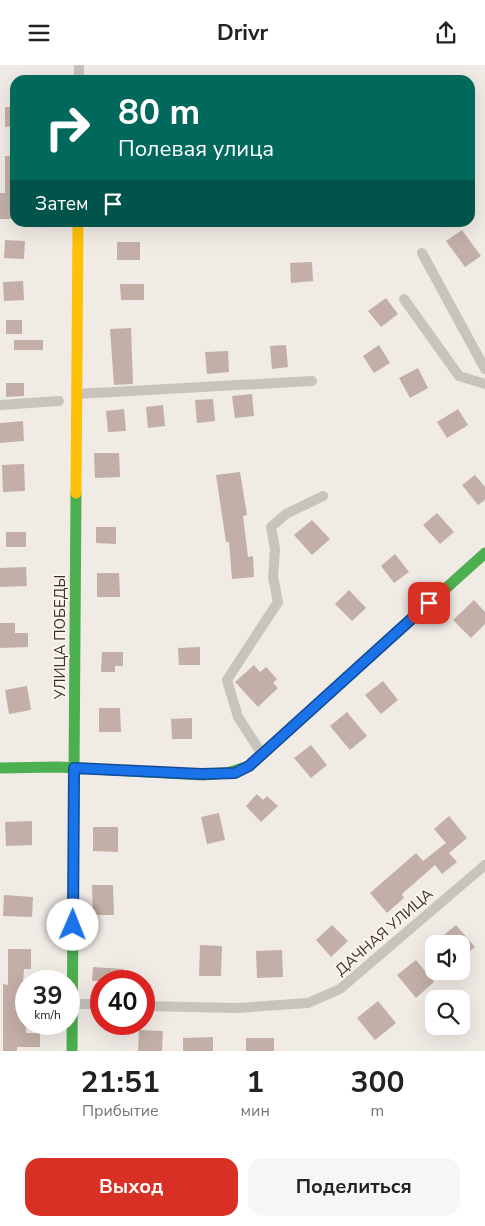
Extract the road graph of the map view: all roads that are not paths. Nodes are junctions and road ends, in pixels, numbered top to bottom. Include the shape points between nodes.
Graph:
1 (78, 227) edge
2 (422, 253) dead end
3 (404, 299) dead end
4 (485, 369) edge
5 (312, 381) dead end
6 (485, 384) edge
7 (76, 394) junction
8 (59, 401) dead end
9 (0, 405) edge
10 (323, 496) dead end
11 (485, 553) edge
12 (262, 754) junction
13 (0, 768) edge
14 (74, 768) junction
15 (485, 865) edge
16 (72, 970) edge
17 (155, 1006) edge
18 (72, 1035) edge
19 (72, 1051) edge

1 - 7 street, УЛИЦА ПОБЕДЫ
2 - 4 street
3 - 6 street via 459,376
5 - 7 street
7 - 14 street, УЛИЦА ПОБЕДЫ
8 - 9 street
10 - 12 street via 286,514 271,527 275,549 273,577 278,603 227,680 238,717
11 - 12 street
12 - 14 street via 235,773
13 - 14 street
14 - 16 street, УЛИЦА ПОБЕДЫ
15 - 17 street, ДАЧНАЯ УЛИЦА via 340,989 308,1003 237,1008
18 - 19 street, УЛИЦА ПОБЕДЫ

